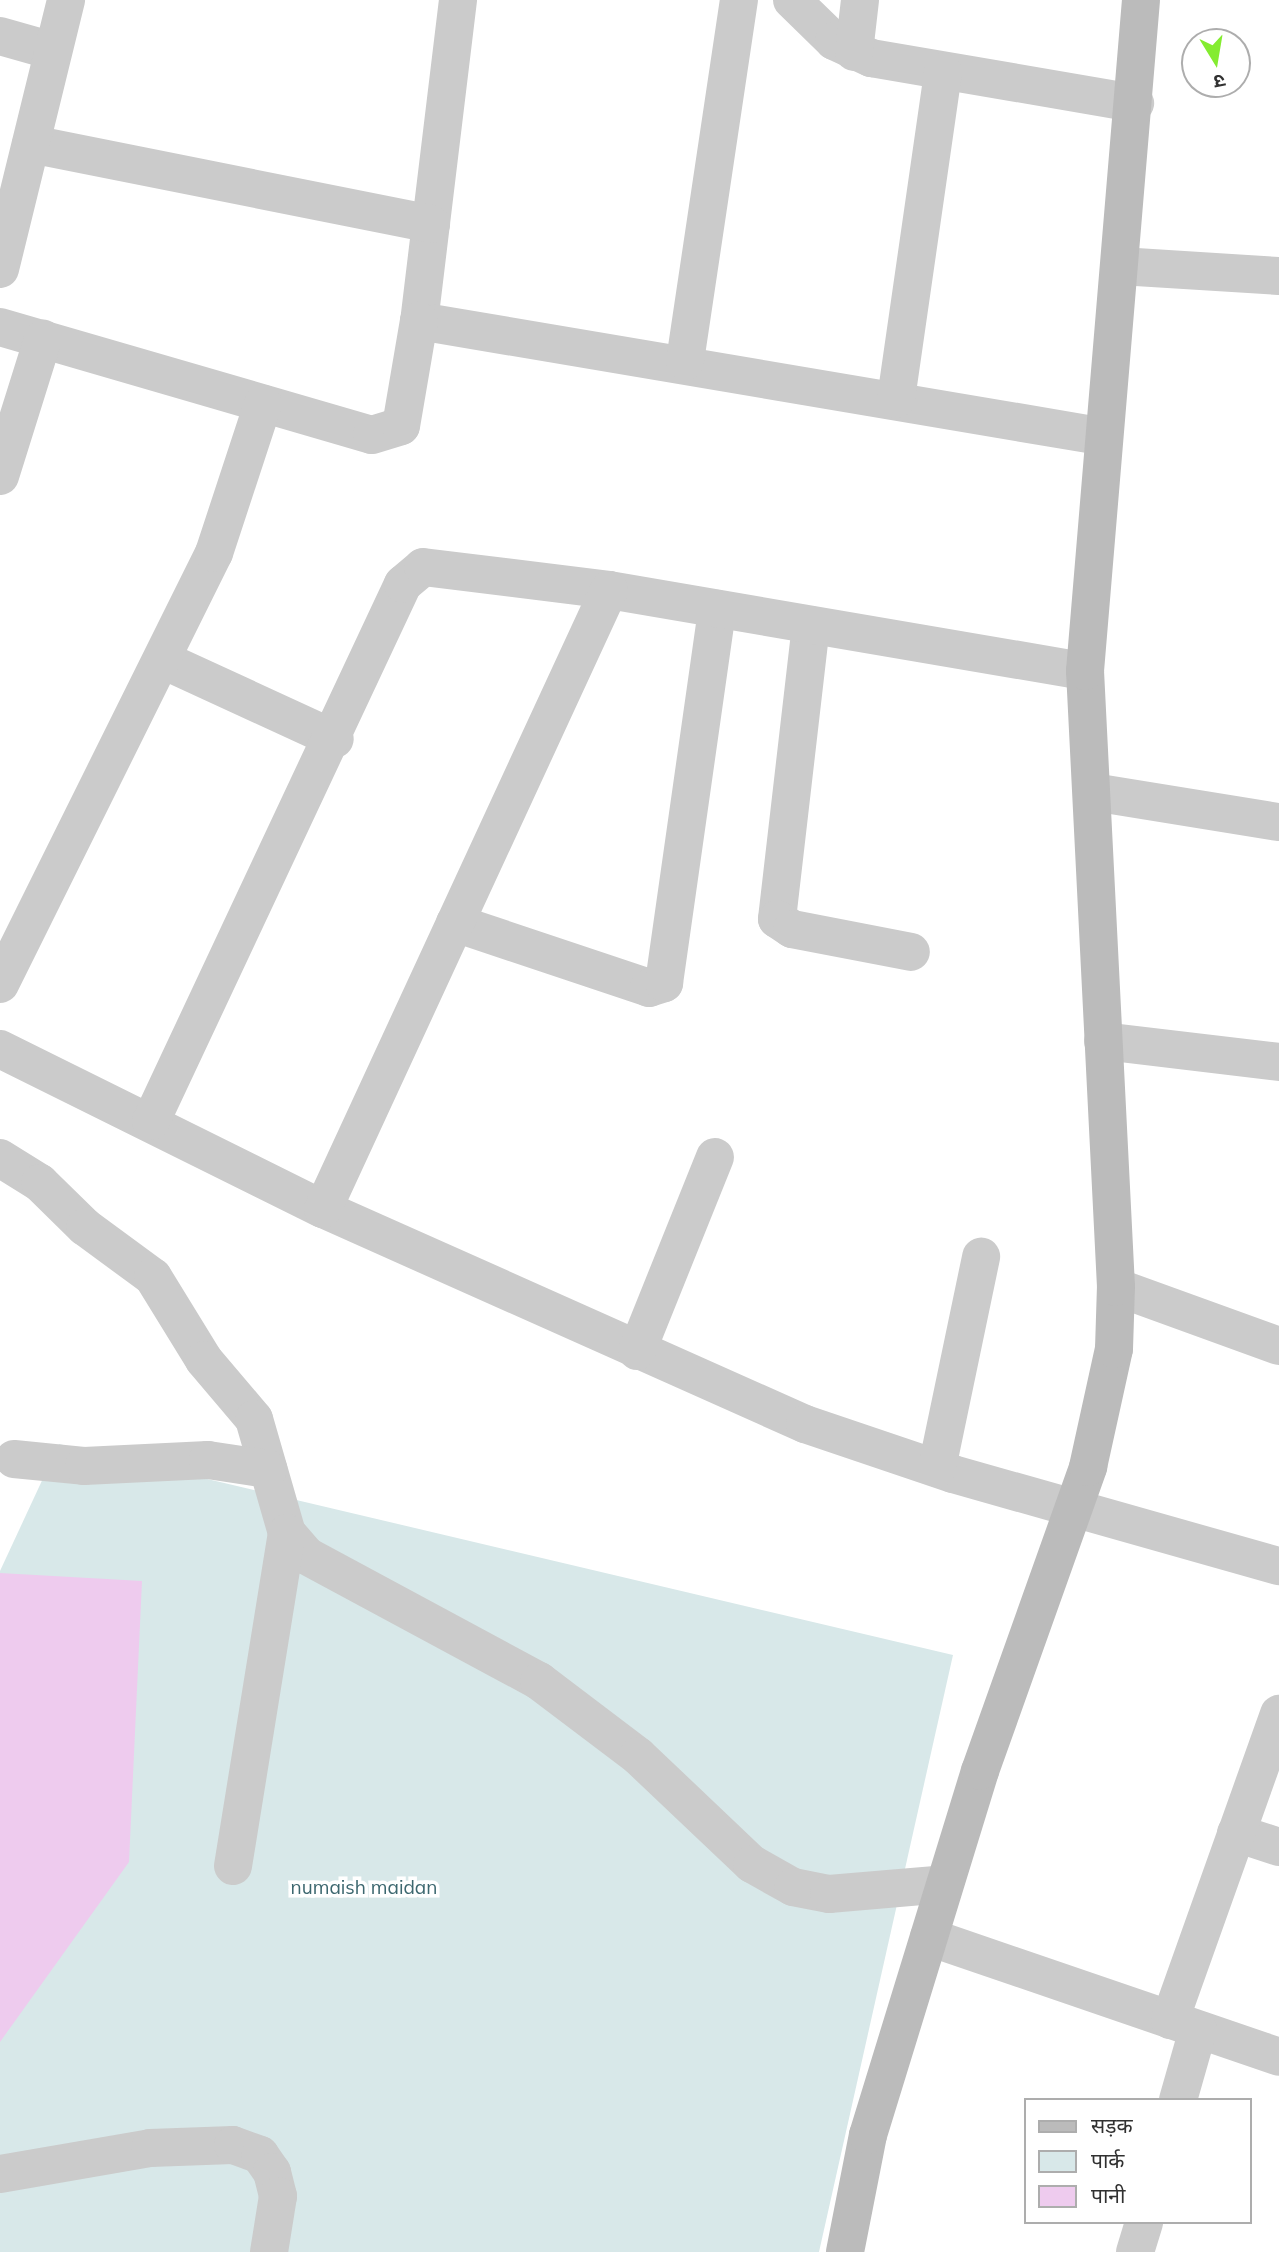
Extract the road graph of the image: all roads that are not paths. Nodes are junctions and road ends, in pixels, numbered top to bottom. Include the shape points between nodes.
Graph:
1 (66, 0) edge
2 (458, 0) edge
3 (739, 0) edge
4 (792, 0) edge
5 (860, 0) edge
6 (1141, 0) edge
7 (0, 36) edge
8 (53, 51) junction
9 (854, 52) junction
10 (943, 72) junction
11 (1135, 103) junction
12 (31, 144) junction
13 (431, 224) junction
14 (1120, 266) junction
15 (0, 269) edge
16 (1279, 276) edge
17 (419, 321) junction
18 (0, 327) edge
19 (43, 339) junction
20 (685, 361) junction
21 (896, 399) junction
22 (263, 404) junction
23 (1101, 436) junction
24 (0, 476) edge
25 (609, 590) junction
26 (717, 609) junction
27 (811, 625) junction
28 (163, 660) junction
29 (1085, 671) junction
30 (335, 739) junction
31 (1093, 792) junction
32 (1279, 822) edge
33 (455, 923) junction
34 (911, 952) dead end
35 (0, 984) edge
36 (1103, 1041) junction
37 (0, 1049) edge
38 (1279, 1062) edge
39 (151, 1121) junction
40 (715, 1157) dead end
41 (0, 1158) edge
42 (323, 1209) junction
43 (981, 1257) dead end
44 (1116, 1287) junction
45 (1279, 1346) edge
46 (637, 1351) junction
47 (14, 1459) dead end
48 (937, 1468) junction
49 (268, 1469) junction
50 (1073, 1506) junction
51 (287, 1533) junction
52 (1279, 1566) edge
53 (1279, 1714) edge
54 (1236, 1833) junction
55 (1279, 1847) edge
56 (233, 1866) dead end
57 (945, 1884) junction
58 (929, 1937) junction
59 (1184, 2025) junction
60 (1279, 2057) edge
61 (1178, 2098) edge
62 (0, 2174) edge
63 (1143, 2224) edge
64 (269, 2252) edge
65 (845, 2252) edge
66 (1135, 2252) edge

1 - 8 street
2 - 13 street
3 - 20 street
4 - 9 street
5 - 9 street
6 - 11 street
7 - 8 street
8 - 12 street
9 - 10 street
10 - 11 street
10 - 21 street
11 - 14 street
12 - 13 street
12 - 15 street
13 - 17 street
14 - 16 street
14 - 23 street
17 - 20 street
17 - 22 street via 401,426 372,435
18 - 19 street
19 - 22 street
19 - 24 street
20 - 21 street
21 - 23 street
22 - 28 street via 228,519
23 - 29 street
25 - 26 street
25 - 30 street via 424,567 403,584
25 - 33 street
26 - 27 street
26 - 33 street via 664,983 649,988
27 - 29 street
27 - 34 street via 777,919 792,929
28 - 30 street
28 - 35 street
29 - 31 street
30 - 39 street
31 - 32 street
31 - 36 street
33 - 42 street
36 - 38 street
36 - 44 street
37 - 39 street
39 - 42 street
40 - 46 street
41 - 49 street via 40,1183 85,1227 153,1277 204,1360 254,1419
42 - 46 street
43 - 48 street
44 - 45 street
44 - 50 street via 1105,1403
46 - 48 street via 805,1424
47 - 49 street via 84,1466 208,1460
48 - 50 street
49 - 51 street
50 - 52 street
50 - 57 street
51 - 56 street
51 - 57 street via 307,1556 539,1681 638,1756 752,1864 793,1887 829,1894
53 - 54 street
54 - 55 street
54 - 59 street
57 - 58 street
58 - 59 street
58 - 65 street via 868,2135
59 - 60 street
59 - 61 street
62 - 64 street via 150,2148 233,2145 260,2155 272,2172 278,2196
63 - 66 street

